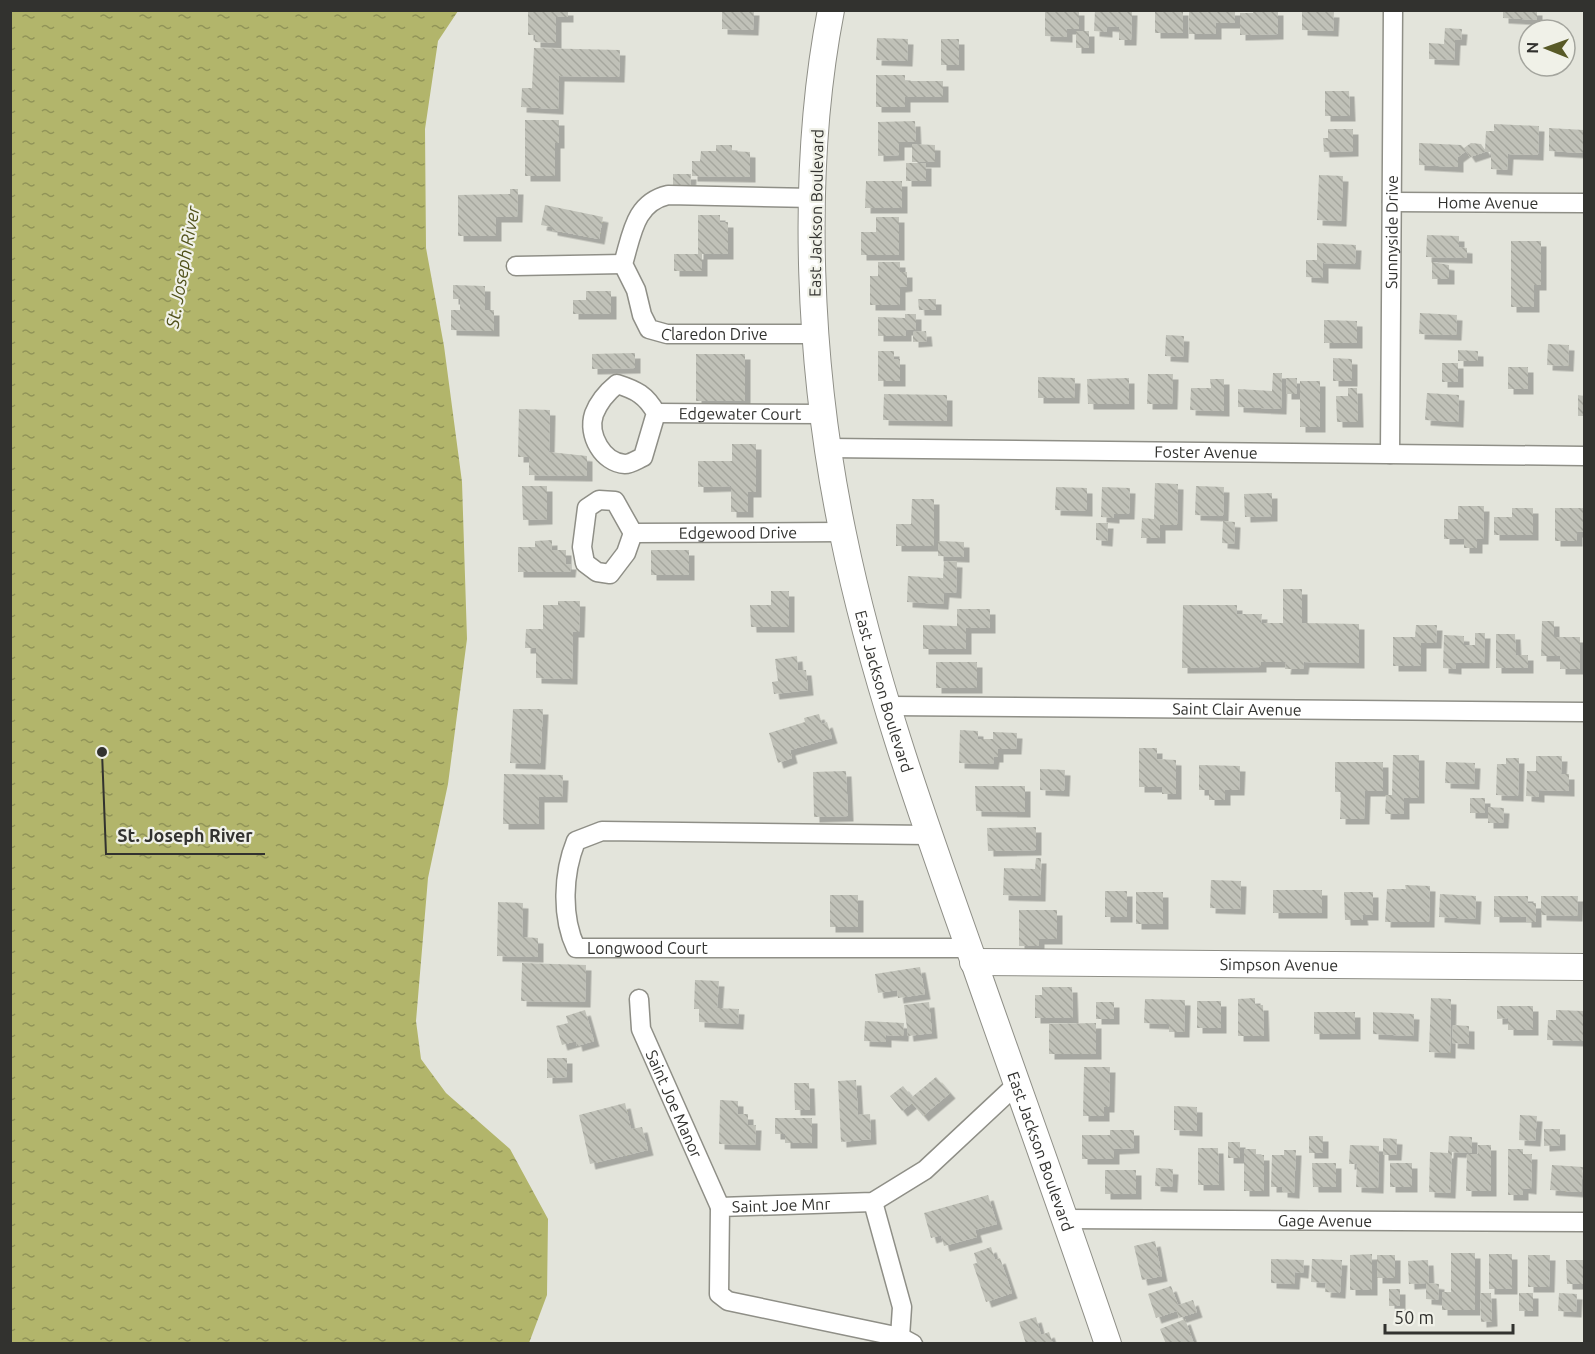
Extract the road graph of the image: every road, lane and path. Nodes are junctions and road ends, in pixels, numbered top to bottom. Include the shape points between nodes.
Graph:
1 (831, 10) edge
2 (1394, 10) edge
3 (813, 198) junction
4 (1392, 202) junction
5 (1584, 203) edge
6 (623, 264) junction
7 (516, 266) dead end
8 (816, 333) junction
9 (656, 413) dead end
10 (825, 414) junction
11 (828, 448) junction
12 (1390, 454) junction
13 (1584, 456) edge
14 (843, 532) junction
15 (633, 533) dead end
16 (889, 706) junction
17 (1584, 712) edge
18 (929, 835) junction
19 (971, 955) junction
20 (1584, 967) edge
21 (639, 999) dead end
22 (1016, 1085) junction
23 (873, 1202) junction
24 (720, 1207) junction
25 (1065, 1219) junction
26 (1584, 1222) edge
27 (907, 1340) edge
28 (1108, 1344) edge

1 - 3 main road, East Jackson Boulevard via 818,101
2 - 4 street, Sunnyside Drive
3 - 6 street via 668,195 653,199 637,218
3 - 8 main road, East Jackson Boulevard
4 - 5 street, Home Avenue
4 - 12 street, Sunnyside Drive
6 - 7 street
6 - 8 street, Claredon Drive via 650,329 667,334
8 - 10 main road, East Jackson Boulevard
9 - 10 street, Edgewater Court
10 - 11 main road, East Jackson Boulevard
11 - 12 street, Foster Avenue
11 - 14 main road, East Jackson Boulevard
12 - 13 street, Foster Avenue
14 - 15 street, Edgewood Drive
14 - 16 main road, East Jackson Boulevard
16 - 17 street, Saint Clair Avenue
16 - 18 main road, East Jackson Boulevard
18 - 19 main road, East Jackson Boulevard
18 - 19 street, Longwood Court via 602,831 576,841 568,861 567,929 576,948
19 - 20 main road, Simpson Avenue
19 - 22 main road, East Jackson Boulevard
21 - 24 street, Saint Joe Manor via 642,1029
22 - 23 street, Saint Joe Mnr via 925,1170
22 - 25 main road, East Jackson Boulevard
23 - 24 street, Saint Joe Mnr
23 - 27 street via 902,1306
24 - 27 street, Saint Joe Mnr via 719,1294 728,1301
25 - 26 street, Gage Avenue
25 - 28 main road, East Jackson Boulevard

